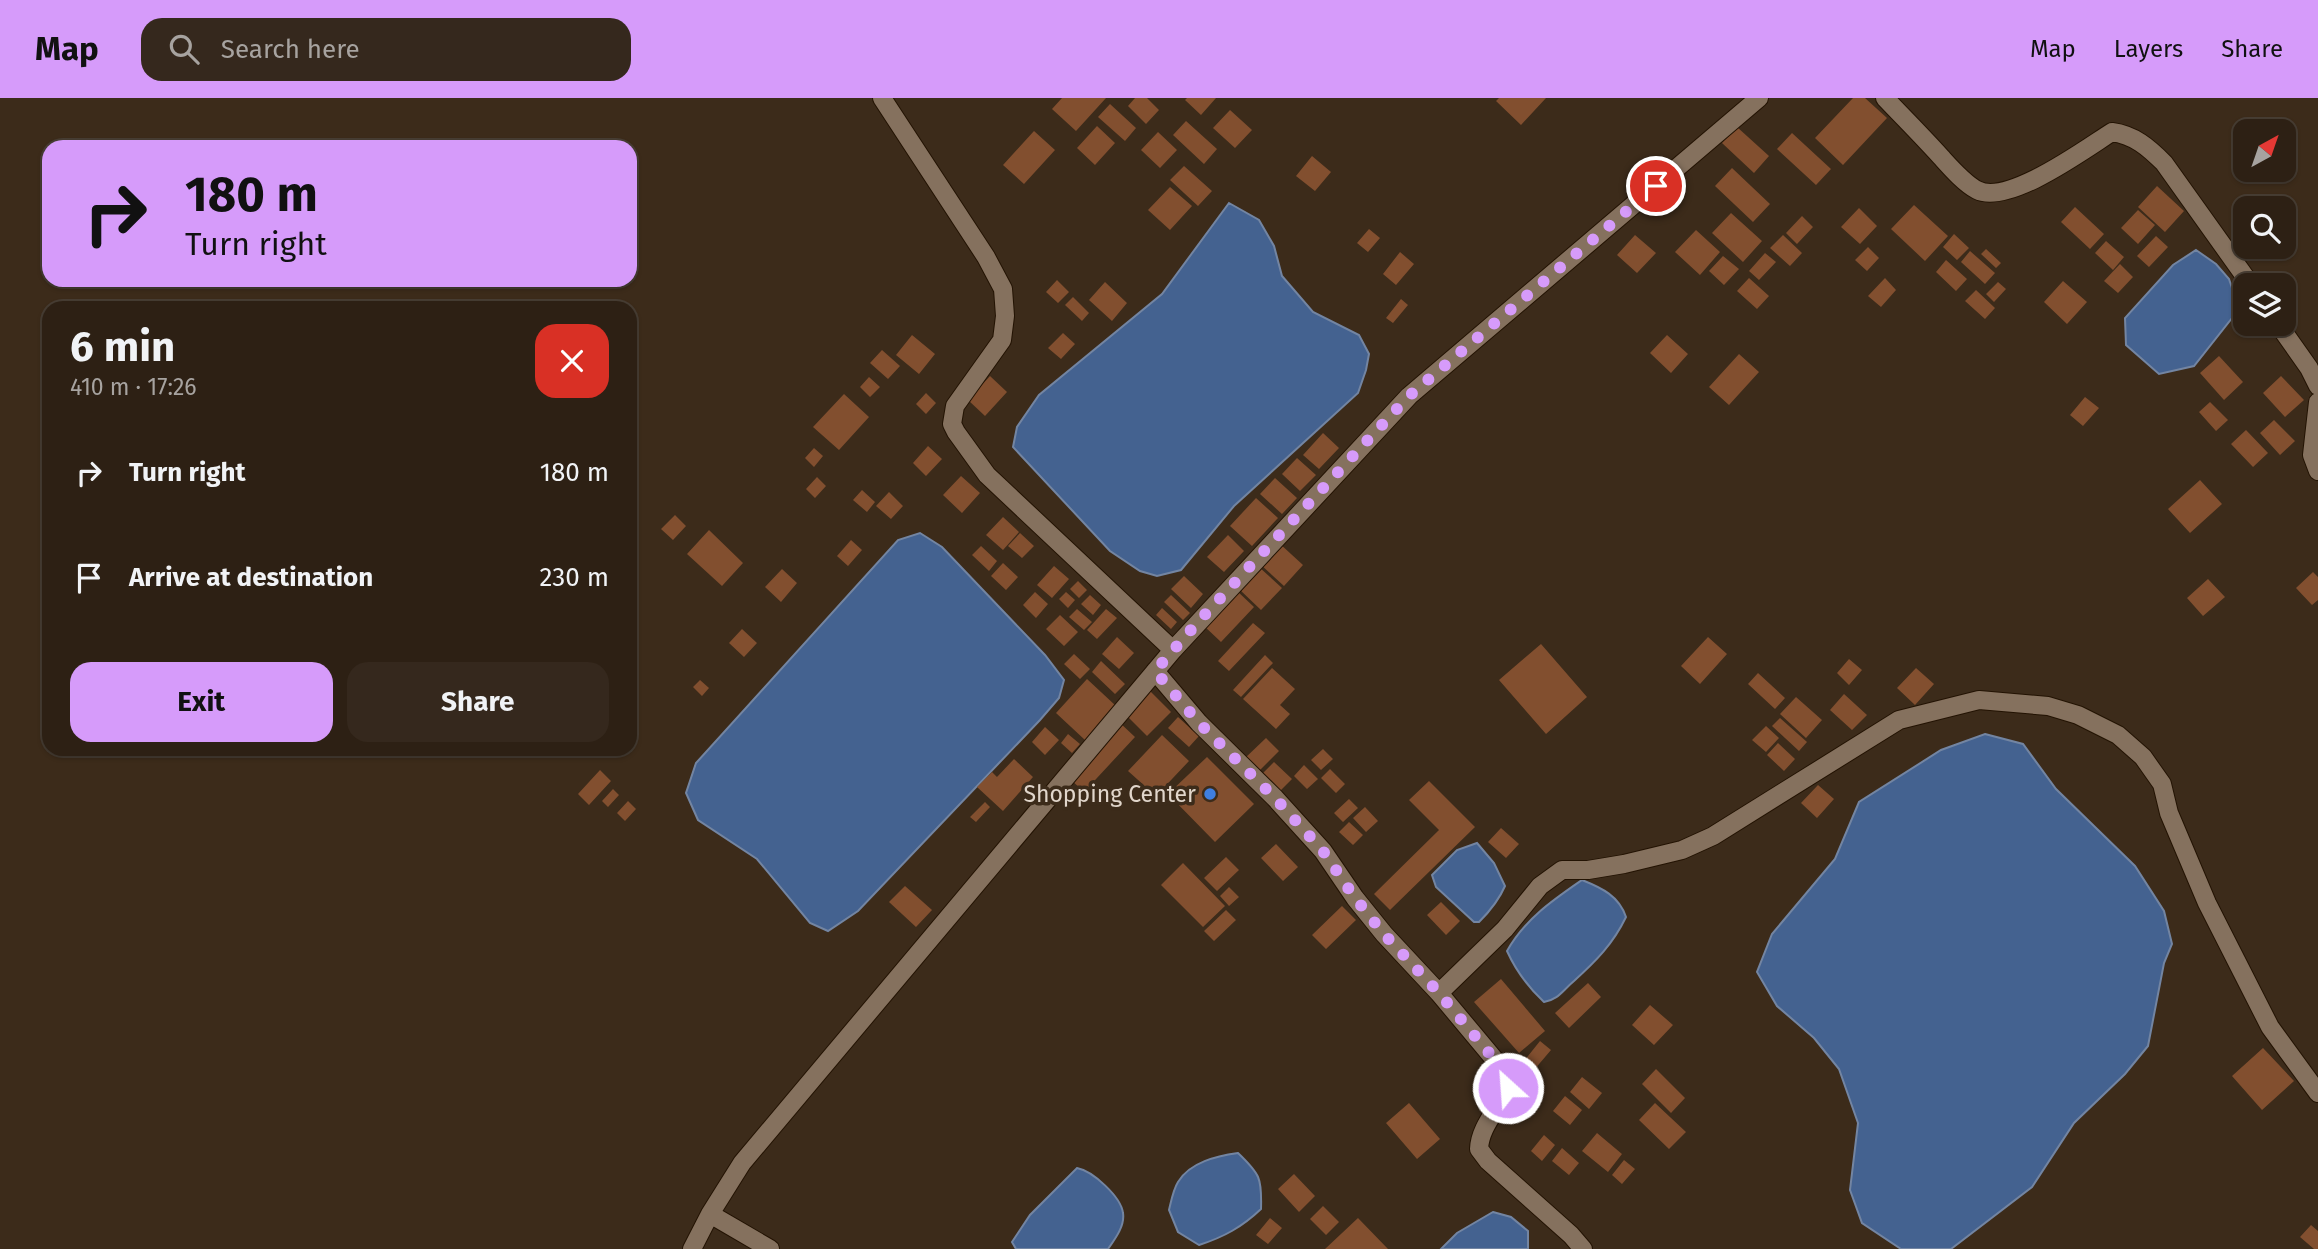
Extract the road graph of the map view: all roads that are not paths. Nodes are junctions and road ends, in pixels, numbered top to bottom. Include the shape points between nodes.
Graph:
1 (882, 98) edge
2 (1759, 98) edge
3 (1885, 98) edge
4 (2242, 273) edge
5 (2286, 336) edge
6 (2318, 386) edge
7 (2318, 402) edge
8 (2318, 471) edge
9 (1173, 650) junction
10 (1155, 671) junction
11 (1439, 993) junction
12 (2318, 1093) edge
13 (710, 1214) junction
14 (692, 1249) edge
15 (770, 1249) edge
16 (1584, 1249) edge

1 - 9 street via 1003,289 1002,340 955,407 952,424 956,432 987,475
2 - 9 street via 1409,396
3 - 4 street via 1952,168 1984,192 2011,189 2112,132 2133,137 2164,163
5 - 6 street
7 - 8 street via 2312,456
9 - 10 street
10 - 11 street via 1323,851 1377,925
10 - 13 street via 742,1163
11 - 12 street via 1540,886 1562,870 1624,864 1694,846 1899,720 1979,700 2048,706 2118,735 2143,757 2162,784 2188,860 2270,1027
11 - 16 street via 1510,1082 1482,1132 1479,1149
13 - 14 street
13 - 15 street

